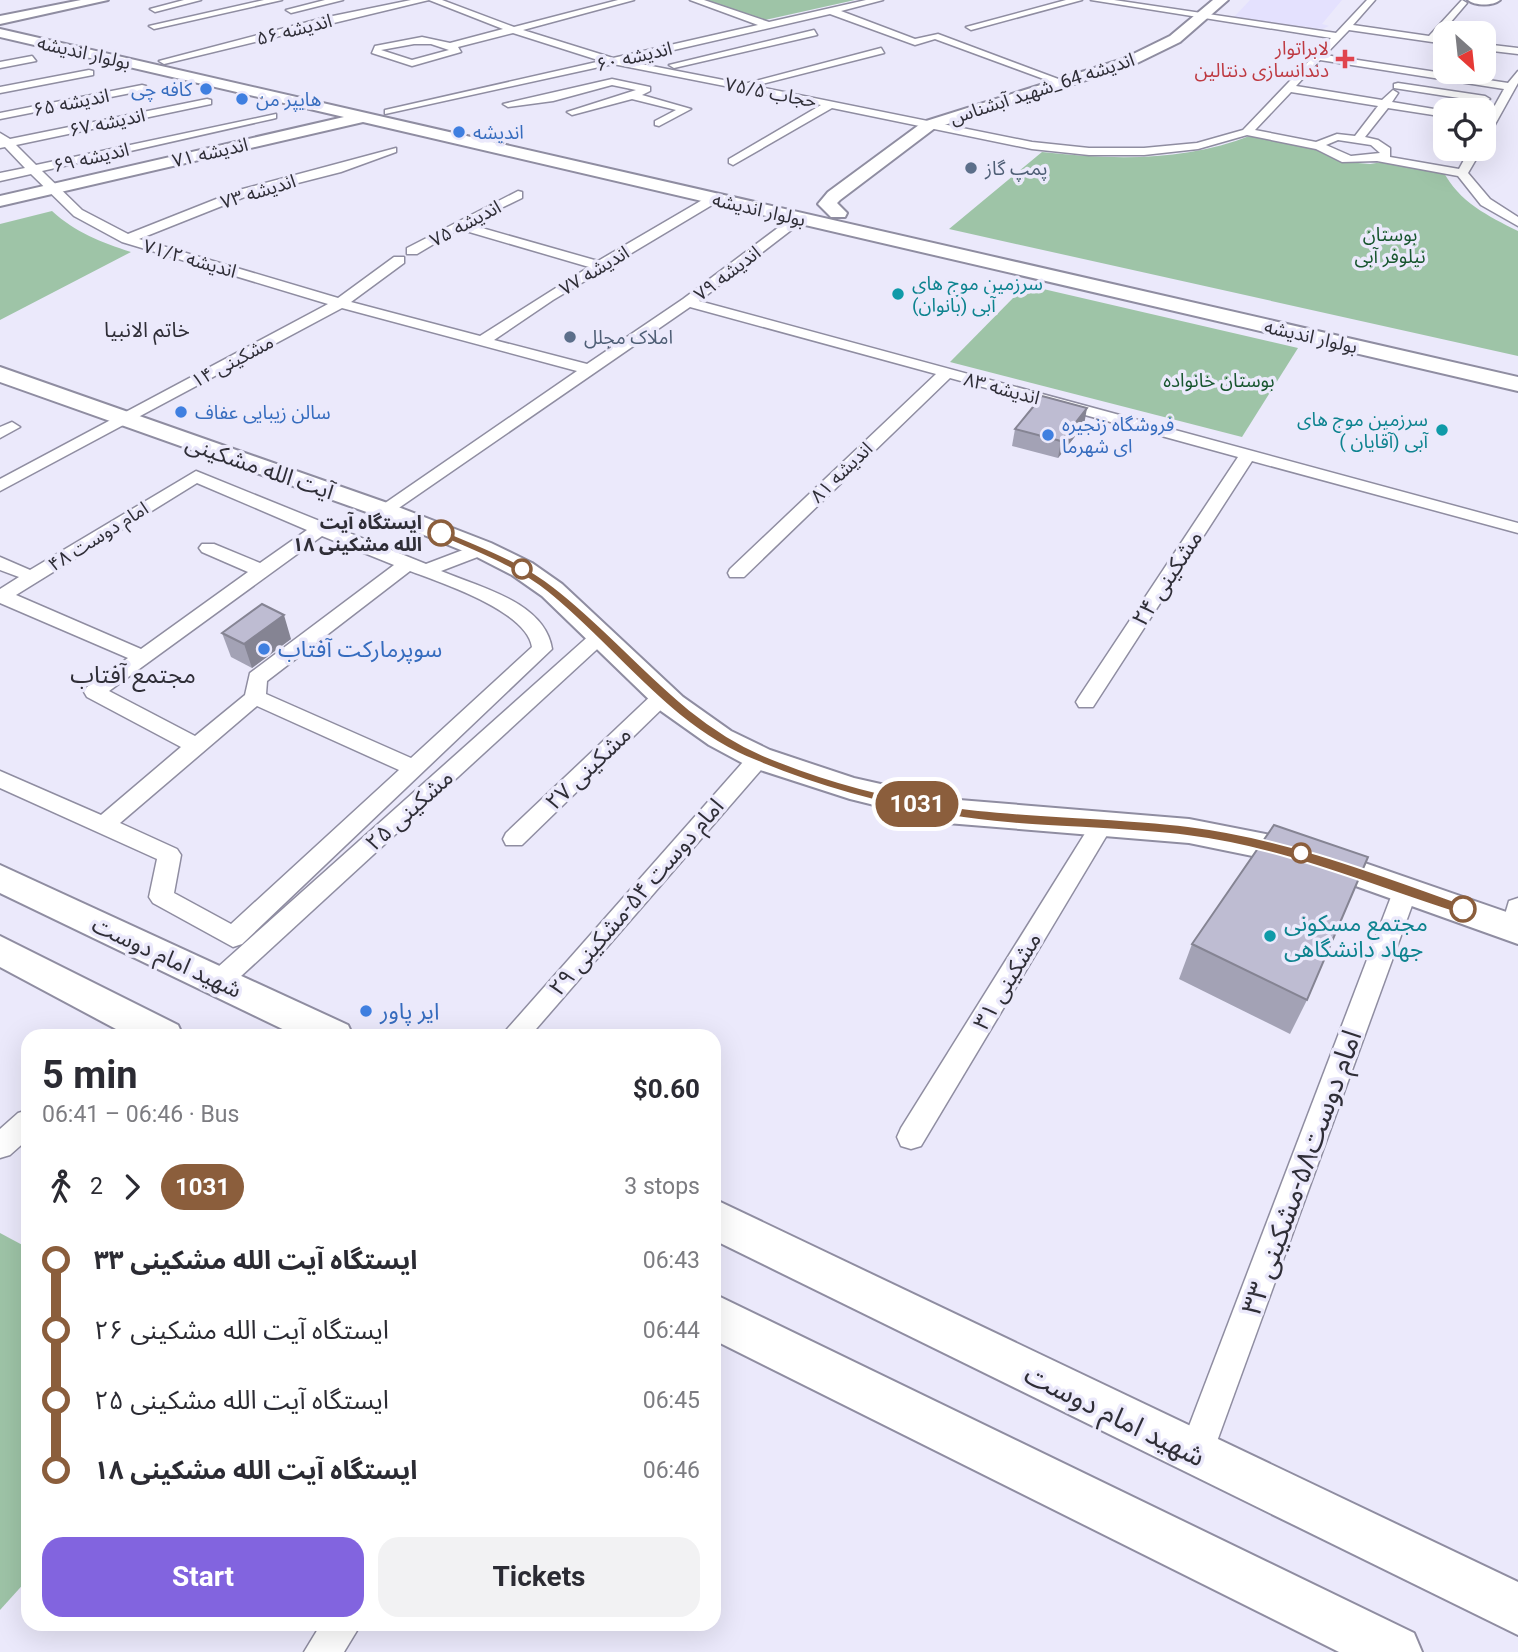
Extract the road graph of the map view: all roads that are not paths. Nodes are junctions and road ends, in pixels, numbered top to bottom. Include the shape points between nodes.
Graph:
1 (74, 0) edge
2 (101, 0) edge
3 (196, 0) edge
4 (338, 0) edge
5 (424, 0) edge
6 (433, 0) edge
7 (629, 0) edge
8 (695, 0) edge
9 (878, 0) edge
10 (1077, 0) edge
11 (1096, 0) edge
12 (1221, 0) edge
13 (1493, 0) edge
14 (273, 1) edge
15 (1371, 1) edge
16 (1468, 1) edge
17 (155, 9) dead end
18 (291, 10) junction
19 (48, 11) junction
20 (831, 11) junction
21 (1204, 16) junction
22 (0, 20) edge
23 (323, 21) junction
24 (768, 25) junction
25 (154, 26) dead end
26 (971, 27) dead end
27 (514, 30) junction
28 (26, 31) junction
29 (1342, 31) junction
30 (0, 33) edge
31 (814, 33) dead end
32 (724, 35) junction
33 (1431, 39) joint
34 (1429, 45) edge
35 (449, 46) junction
36 (755, 47) junction
37 (1496, 48) edge
38 (1517, 50) edge
39 (881, 51) dead end
40 (1318, 57) junction
41 (32, 60) dead end
42 (164, 61) junction
43 (612, 61) junction
44 (0, 65) edge
45 (674, 65) dead end
46 (1418, 69) junction
47 (89, 73) dead end
48 (1433, 73) edge
49 (1518, 74) edge
50 (695, 78) junction
51 (1064, 83) junction
52 (1443, 84) edge
53 (1494, 84) joint
54 (741, 86) junction
55 (1398, 86) junction
56 (1511, 87) junction
57 (142, 88) dead end
58 (1288, 89) junction
59 (0, 90) edge
60 (1437, 92) junction
61 (632, 96) junction
62 (1478, 98) edge
63 (1486, 98) edge
64 (436, 101) junction
65 (649, 101) junction
66 (207, 102) dead end
67 (508, 104) dead end
68 (831, 104) junction
69 (1385, 104) junction
70 (1496, 109) edge
71 (1427, 111) junction
72 (389, 112) junction
73 (572, 112) dead end
74 (1433, 112) edge
75 (0, 116) edge
76 (272, 116) dead end
77 (366, 116) junction
78 (421, 119) junction
79 (659, 123) dead end
80 (929, 125) junction
81 (1247, 132) junction
82 (1359, 138) junction
83 (3, 141) edge
84 (1320, 146) junction
85 (392, 150) dead end
86 (1378, 158) junction
87 (879, 160) junction
88 (733, 161) dead end
89 (1469, 161) edge
90 (34, 169) junction
91 (1462, 173) junction
92 (0, 177) edge
93 (665, 182) junction
94 (54, 188) junction
95 (518, 195) dead end
96 (0, 201) edge
97 (708, 202) dead end
98 (795, 210) junction
99 (838, 213) junction
100 (1518, 222) edge
101 (457, 225) junction
102 (127, 239) junction
103 (412, 251) dead end
104 (399, 260) dead end
105 (600, 266) junction
106 (688, 302) junction
107 (340, 303) junction
108 (483, 341) junction
109 (1518, 367) edge
110 (590, 370) junction
111 (946, 373) junction
112 (0, 374) edge
113 (1518, 384) edge
114 (125, 419) junction
115 (1248, 454) junction
116 (176, 477) dead end
117 (0, 486) edge
118 (384, 510) junction
119 (1518, 528) edge
120 (320, 529) junction
121 (208, 548) dead end
122 (482, 549) junction
123 (0, 563) edge
124 (418, 567) junction
125 (262, 571) junction
126 (22, 572) junction
127 (737, 573) dead end
128 (453, 584) junction
129 (1, 593) edge
130 (599, 637) junction
131 (142, 657) junction
132 (663, 696) junction
133 (255, 697) junction
134 (1086, 702) dead end
135 (196, 746) junction
136 (759, 758) junction
137 (414, 768) junction
138 (0, 779) edge
139 (103, 825) junction
140 (1102, 825) junction
141 (513, 839) dead end
142 (0, 878) edge
143 (1406, 889) junction
144 (1516, 922) edge
145 (0, 950) edge
146 (218, 982) junction
147 (139, 1029) edge
148 (319, 1029) edge
149 (520, 1029) edge
150 (21, 1128) edge
151 (911, 1138) dead end
152 (0, 1146) edge
153 (721, 1222) edge
154 (721, 1319) edge
155 (1195, 1455) junction
156 (1518, 1609) edge
157 (337, 1631) edge
158 (322, 1652) edge
159 (1395, 1652) edge

1 - 22 main road
2 - 19 main road
3 - 17 street
4 - 18 street
5 - 23 street, اندیشه ۵۶
6 - 27 street, حجاب ۷۵/۵
7 - 27 street
8 - 24 street
9 - 20 street, اندیشه ۶۰
10 - 26 street
11 - 21 street
12 - 21 main road, اندیشه 64_شهید آبشناس
13 - 16 main road
14 - 18 street
14 - 25 street
15 - 29 street
16 - 33 street
18 - 23 street
19 - 22 main road
19 - 28 main road via 31,21
20 - 24 street, اندیشه ۶۰
20 - 51 street via 915,41 935,36
21 - 29 street
21 - 51 main road, اندیشه 64_شهید آبشناس via 1175,39 1128,62
22 - 28 main road, بولوار اندیشه
23 - 42 street, اندیشه ۵۶
24 - 32 street, اندیشه ۶۰
27 - 35 street
27 - 43 street, حجاب ۷۵/۵
28 - 42 main road, بولوار اندیشه
29 - 34 street
29 - 40 street
30 - 77 main road, بولوار اندیشه
31 - 36 street
32 - 36 street
32 - 43 street, اندیشه ۶۰
33 - 34 street
35 - 35 street via 421,38 375,51 412,63 458,50
36 - 45 street
37 - 38 street
39 - 54 street
40 - 46 street via 1336,64 1399,64
40 - 58 street
41 - 44 street
42 - 72 main road, بولوار اندیشه
43 - 50 street, حجاب ۷۵/۵
43 - 64 street, اندیشه ۶۰
46 - 48 street
46 - 55 street
47 - 59 street
49 - 56 street
50 - 54 street, حجاب ۷۵/۵
50 - 65 street
51 - 80 main road, اندیشه 64_شهید آبشناس
52 - 60 street
53 - 56 street
53 - 63 street
54 - 68 street, حجاب ۷۵/۵
55 - 60 street
55 - 69 street
56 - 70 street
57 - 75 street, اندیشه ۶۵
58 - 69 street via 1315,88
58 - 81 street
60 - 62 street
60 - 71 street
61 - 65 street
61 - 67 street via 646,89 612,82
61 - 73 street
64 - 72 street, اندیشه ۶۰
64 - 78 street via 415,112
65 - 79 street via 686,109
66 - 83 street, اندیشه ۶۷
68 - 80 street, حجاب ۷۵/۵
68 - 88 street
69 - 71 street
69 - 82 street
71 - 74 street
72 - 78 main road, بولوار اندیشه
76 - 90 street, اندیشه ۶۹
77 - 93 main road, بولوار اندیشه
77 - 94 main road, اندیشه ۷۱
78 - 93 main road, بولوار اندیشه
80 - 81 street, حجاب ۷۵/۵ via 1048,146 1124,152 1194,146
80 - 87 main road, اندیشه 64_شهید آبشناس
81 - 84 street
82 - 84 street via 1327,139
82 - 86 street via 1382,146 1385,155
83 - 90 street, اندیشه ۷۱/۲
84 - 86 street via 1343,158
85 - 102 street, اندیشه ۷۳ via 243,192
86 - 91 street
87 - 98 main road
87 - 99 main road via 827,204
89 - 91 street
90 - 92 street, اندیشه ۶۹
90 - 94 street, اندیشه ۷۱/۲
91 - 100 street via 1486,203
93 - 98 main road, بولوار اندیشه
94 - 96 main road, اندیشه ۷۱
94 - 102 street, اندیشه ۷۱/۲ via 78,213
95 - 101 street, اندیشه ۷۵
97 - 105 street, اندیشه ۷۷
98 - 99 main road, بولوار اندیشه
98 - 106 street, اندیشه ۷۹
98 - 113 main road, بولوار اندیشه
99 - 109 main road, بولوار اندیشه
101 - 103 street, اندیشه ۷۵
101 - 105 street
102 - 107 street, اندیشه ۷۱/۲
104 - 107 street, مشکینی ۱۴
105 - 108 street, اندیشه ۷۷
106 - 110 street
106 - 111 street, اندیشه ۸۳
107 - 108 street, اندیشه ۷۱/۲
107 - 114 street, مشکینی ۱۴
108 - 110 street, اندیشه ۷۱/۲
110 - 118 street
111 - 115 street, اندیشه ۸۳
111 - 127 street, اندیشه ۸۱
112 - 114 main road, آیت الله مشکینی
114 - 117 street
114 - 118 main road, آیت الله مشکینی
115 - 119 street, اندیشه ۸۳
115 - 134 street, مشکینی ۲۴
116 - 126 street
118 - 122 main road, آیت الله مشکینی
120 - 124 street
120 - 125 street
120 - 129 street, امام دوست ۴۸ via 196,476
121 - 125 street
122 - 124 street
122 - 128 street via 470,569
122 - 130 main road, آیت الله مشکینی via 552,590
123 - 126 street
124 - 128 street
124 - 133 street via 257,678
125 - 131 street
126 - 129 street
128 - 137 street via 517,611 540,634 542,649
129 - 131 street
130 - 132 main road, آیت الله مشکینی
130 - 146 street, مشکینی ۲۵
131 - 135 street via 94,692
132 - 136 main road, آیت الله مشکینی via 720,737
132 - 141 street, مشکینی ۲۷
133 - 135 street
133 - 137 street
135 - 139 street
136 - 140 main road, آیت الله مشکینی via 850,789 947,811
136 - 149 street, امام دوست ۵۴-مشکینی ۲۹
137 - 139 street via 233,937 161,897 169,855
138 - 139 street
140 - 143 main road, آیت الله مشکینی via 1189,831 1301,853
140 - 151 street, مشکینی ۳۱
142 - 146 main road, شهید امام دوست
143 - 144 main road, آیت الله مشکینی
143 - 155 street, امام دوست۵۸-مشکینی ۳۳
145 - 147 main road
146 - 148 main road, شهید امام دوست
150 - 152 street
153 - 155 main road, شهید امام دوست
154 - 159 main road
155 - 156 main road, شهید امام دوست
157 - 158 street

